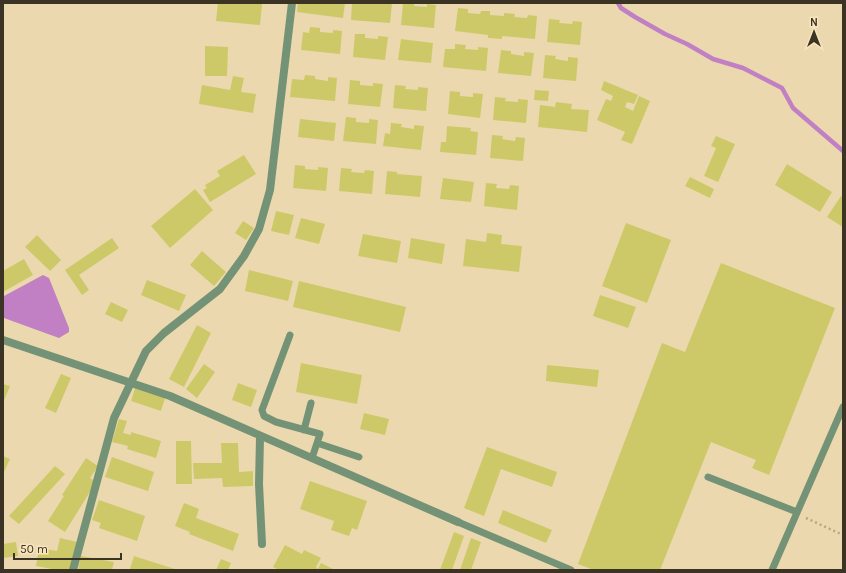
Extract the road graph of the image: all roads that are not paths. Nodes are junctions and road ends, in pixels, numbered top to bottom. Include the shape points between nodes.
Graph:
1 (292, 3) edge
2 (290, 335) dead end
3 (3, 340) edge
4 (131, 382) junction
5 (310, 403) dead end
6 (843, 407) edge
7 (304, 430) junction
8 (260, 437) junction
9 (317, 443) junction
10 (359, 457) dead end
11 (312, 458) junction
12 (708, 477) dead end
13 (797, 512) junction
14 (458, 522) joint
15 (262, 544) dead end
16 (560, 568) edge
17 (73, 570) edge
18 (571, 570) edge
19 (772, 570) edge

1 - 4 street via 270,190 259,229 244,256 220,289 164,333 146,351
2 - 7 lane via 262,410 264,416 276,422
3 - 4 street
4 - 8 street via 170,396
4 - 17 street via 114,418
5 - 7 lane
6 - 13 lane
7 - 9 lane via 320,434
8 - 11 street
8 - 15 street
9 - 10 lane
9 - 11 lane
11 - 14 street
12 - 13 lane
13 - 19 lane
14 - 16 lane
16 - 18 lane

